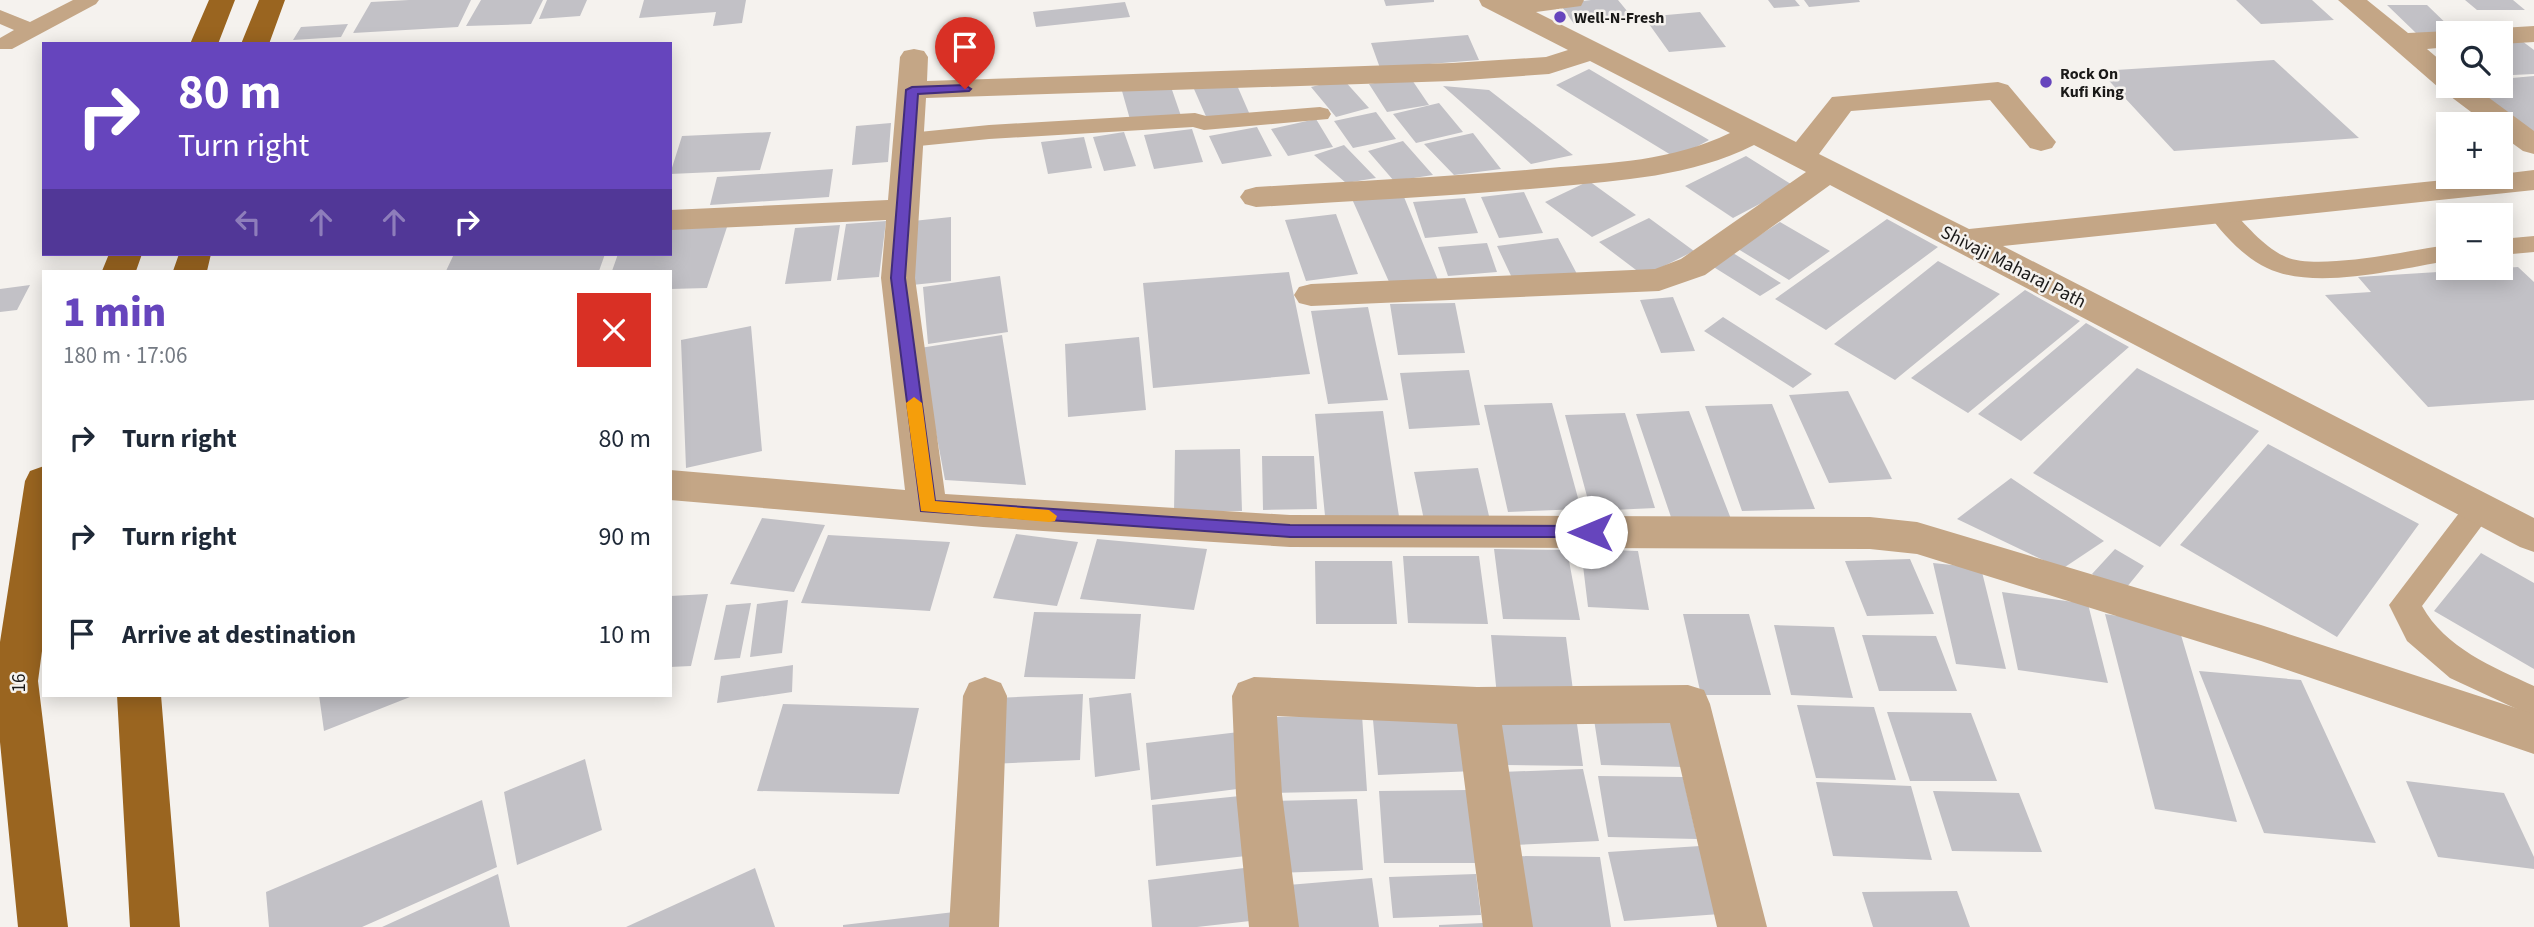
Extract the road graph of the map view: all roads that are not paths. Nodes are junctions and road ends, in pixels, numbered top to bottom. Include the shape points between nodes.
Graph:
1 (24, 0) edge
2 (89, 0) edge
3 (222, 0) edge
4 (272, 0) edge
5 (1571, 0) edge
6 (2351, 0) edge
7 (1499, 4) edge
8 (0, 14) edge
9 (30, 30) junction
10 (2534, 34) edge
11 (2513, 35) edge
12 (2436, 40) edge
13 (205, 42) edge
14 (256, 42) edge
15 (2400, 42) junction
16 (4, 44) dead end
17 (1593, 51) junction
18 (2436, 71) edge
19 (2471, 98) edge
20 (1320, 114) dead end
21 (1755, 133) junction
22 (909, 140) junction
23 (2040, 142) dead end
24 (2534, 145) edge
25 (1815, 164) junction
26 (2534, 180) edge
27 (1256, 197) dead end
28 (903, 209) junction
29 (2220, 213) junction
30 (672, 220) edge
31 (1964, 240) junction
32 (2534, 244) edge
33 (2513, 246) edge
34 (2436, 254) edge
35 (1311, 295) dead end
36 (672, 485) edge
37 (42, 495) edge
38 (927, 507) junction
39 (2480, 508) junction
40 (2534, 536) edge
41 (985, 696) dead end
42 (139, 697) edge
43 (2534, 702) edge
44 (1477, 706) junction
45 (2534, 734) edge
46 (43, 927) edge
47 (155, 927) edge
48 (974, 927) edge
49 (1274, 927) edge
50 (1508, 927) edge
51 (1742, 927) edge

1 - 8 lane
2 - 9 lane
3 - 13 main road
4 - 14 main road
5 - 7 street
6 - 15 street
7 - 17 street, Shivaji Maharaj Path
8 - 9 lane
9 - 16 lane
10 - 11 street
12 - 15 street
15 - 18 street
17 - 21 street, Shivaji Maharaj Path
17 - 22 street via 1549,65 1452,72 914,74
19 - 24 street
20 - 22 lane
21 - 25 street, Shivaji Maharaj Path
21 - 27 street via 1712,154 1633,170
22 - 28 street
23 - 25 street via 1998,91 1842,103
25 - 31 street, Shivaji Maharaj Path
25 - 35 street via 1693,267 1659,280
26 - 29 street
28 - 30 street
28 - 38 street via 898,278
29 - 31 street
29 - 34 lane via 2280,264 2316,269
31 - 39 street, Shivaji Maharaj Path
32 - 33 lane
36 - 38 street
37 - 46 main road, 16 via 16,681
38 - 45 street via 1290,531 1870,533 1917,538 2261,642
39 - 40 street, Shivaji Maharaj Path
39 - 43 lane via 2405,605 2418,631 2462,667
41 - 48 street
42 - 47 main road
44 - 49 street via 1254,696
44 - 50 street
44 - 51 street via 1688,704

